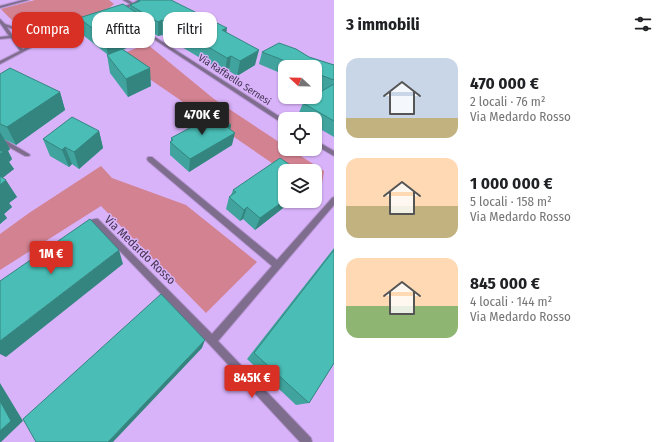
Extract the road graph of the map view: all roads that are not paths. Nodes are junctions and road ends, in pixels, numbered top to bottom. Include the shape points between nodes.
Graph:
1 (27, 0) edge
2 (125, 0) edge
3 (141, 0) edge
4 (133, 4) junction
5 (0, 7) edge
6 (118, 12) edge
7 (0, 20) edge
8 (4, 24) junction
9 (12, 27) edge
10 (11, 36) junction
11 (0, 38) edge
12 (155, 38) edge
13 (28, 48) edge
14 (22, 51) junction
15 (0, 63) edge
16 (278, 117) edge
17 (0, 139) edge
18 (322, 146) edge
19 (334, 154) edge
20 (27, 155) dead end
21 (150, 158) dead end
22 (334, 200) edge
23 (76, 234) edge
24 (278, 266) junction
25 (212, 341) junction
26 (307, 442) edge

1 - 5 street
2 - 4 street
3 - 4 street
4 - 6 street
7 - 8 street
8 - 9 street
8 - 10 street
10 - 11 street
10 - 14 street
12 - 16 street, Via Raffaello Sernesi
13 - 14 street
14 - 15 street
17 - 20 street
18 - 19 street
21 - 24 street
22 - 24 street
23 - 25 street, Via Medardo Rosso via 96,221
24 - 25 street
25 - 26 street, Via Medardo Rosso

